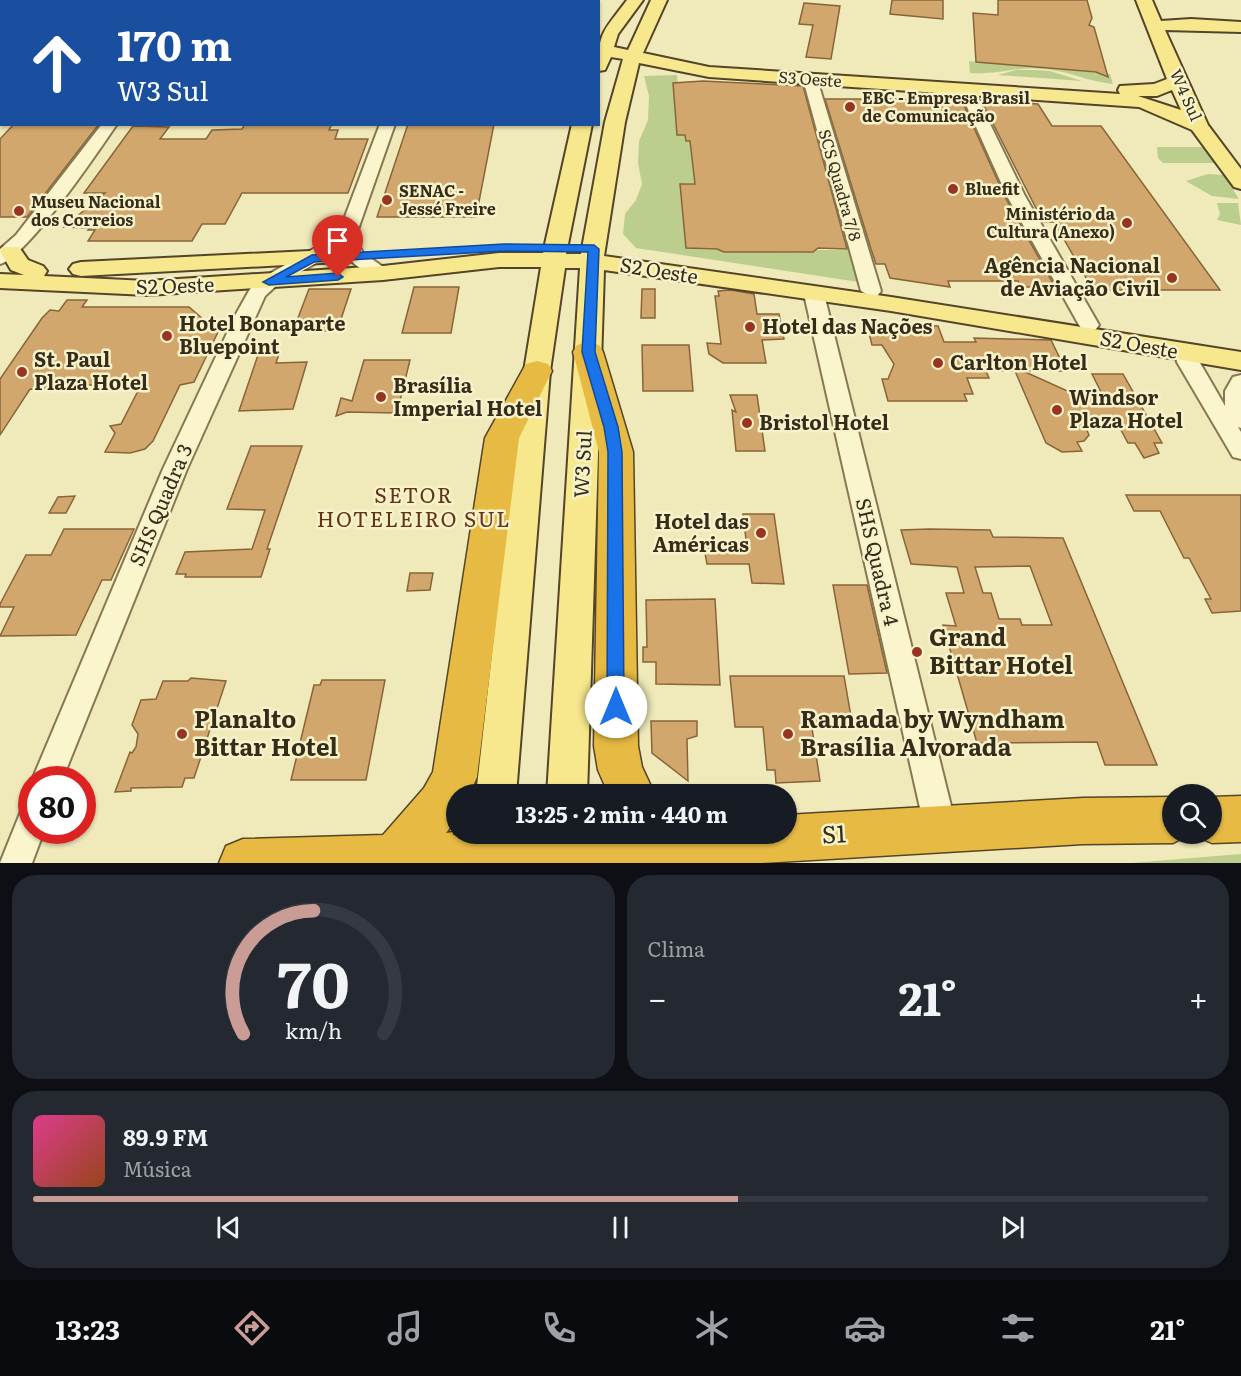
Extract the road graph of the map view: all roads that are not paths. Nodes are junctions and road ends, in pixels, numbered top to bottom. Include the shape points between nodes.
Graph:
1 (635, 0) edge
2 (659, 0) edge
3 (1144, 0) edge
4 (1156, 26) junction
5 (1241, 27) edge
6 (602, 46) edge
7 (635, 50) junction
8 (810, 79) junction
9 (1177, 81) junction
10 (966, 89) junction
11 (1146, 97) junction
12 (108, 126) edge
13 (387, 126) edge
14 (582, 126) edge
15 (1199, 126) junction
16 (573, 163) junction
17 (608, 167) junction
18 (1241, 183) edge
19 (350, 247) junction
20 (555, 253) junction
21 (5, 255) edge
22 (593, 255) junction
23 (312, 259) junction
24 (35, 272) junction
25 (383, 273) junction
26 (0, 274) edge
27 (0, 281) edge
28 (269, 282) junction
29 (871, 291) junction
30 (814, 294) junction
31 (1089, 325) junction
32 (588, 352) junction
33 (1237, 352) edge
34 (1185, 354) junction
35 (537, 371) junction
36 (1241, 382) edge
37 (1241, 420) edge
38 (1241, 451) edge
39 (53, 766) edge
40 (497, 784) edge
41 (568, 784) edge
42 (627, 784) edge
43 (1241, 819) edge
44 (1162, 820) edge
45 (1222, 820) edge
46 (941, 830) junction
47 (797, 835) edge
48 (23, 844) edge
49 (622, 844) edge
50 (578, 848) edge
51 (480, 851) edge
52 (394, 858) junction
53 (16, 863) edge
54 (243, 863) edge

1 - 6 main road
2 - 7 main road, W3 Sul
3 - 4 main road, W4 Sul
4 - 5 main road
4 - 9 main road, W4 Sul
6 - 7 main road, S3 Oeste
7 - 8 main road, S3 Oeste via 709,72
7 - 11 main road, S3 Oeste
7 - 17 main road, W3 Sul via 615,122
8 - 10 main road, S3 Oeste
8 - 29 street, SCS Quadra 7/8
9 - 11 main road, S3 Oeste
9 - 15 main road, W4 Sul
10 - 11 main road, S3 Oeste
10 - 31 street via 1016,196
11 - 15 main road, S3 Oeste
12 - 21 street
13 - 19 street
14 - 16 main road
15 - 18 main road, W4 Sul
16 - 17 main road
16 - 20 main road
17 - 22 main road, W3 Sul
19 - 20 main road, S2 Oeste
19 - 23 main road, S2 Oeste
19 - 25 street
20 - 22 main road, S2 Oeste
20 - 25 main road, S2 Oeste
20 - 35 main road
21 - 24 main road
22 - 29 main road, S2 Oeste
22 - 30 main road, S2 Oeste
22 - 32 main road, W3 Sul
23 - 24 main road, S2 Oeste
23 - 28 street, SHS Quadra 3
24 - 26 main road, S2 Oeste
25 - 28 main road, S2 Oeste
27 - 28 main road, S2 Oeste via 147,288
28 - 39 street, SHS Quadra 3 via 257,293 246,314 175,469
29 - 31 main road, S2 Oeste
30 - 34 main road, S2 Oeste
30 - 46 street, SHS Quadra 4
31 - 33 main road, S2 Oeste
32 - 41 main road, W3 Sul
32 - 42 highway via 615,452 616,746
33 - 34 main road, S2 Oeste
34 - 38 street
35 - 40 main road
35 - 52 highway via 501,438 455,777 440,804
36 - 37 street via 1235,391 1235,405
43 - 45 highway
44 - 46 highway, S1
46 - 47 highway, S1
48 - 53 street
49 - 50 highway, S1
50 - 51 highway, S1, bridge
51 - 52 highway, S1
52 - 54 highway, S1

